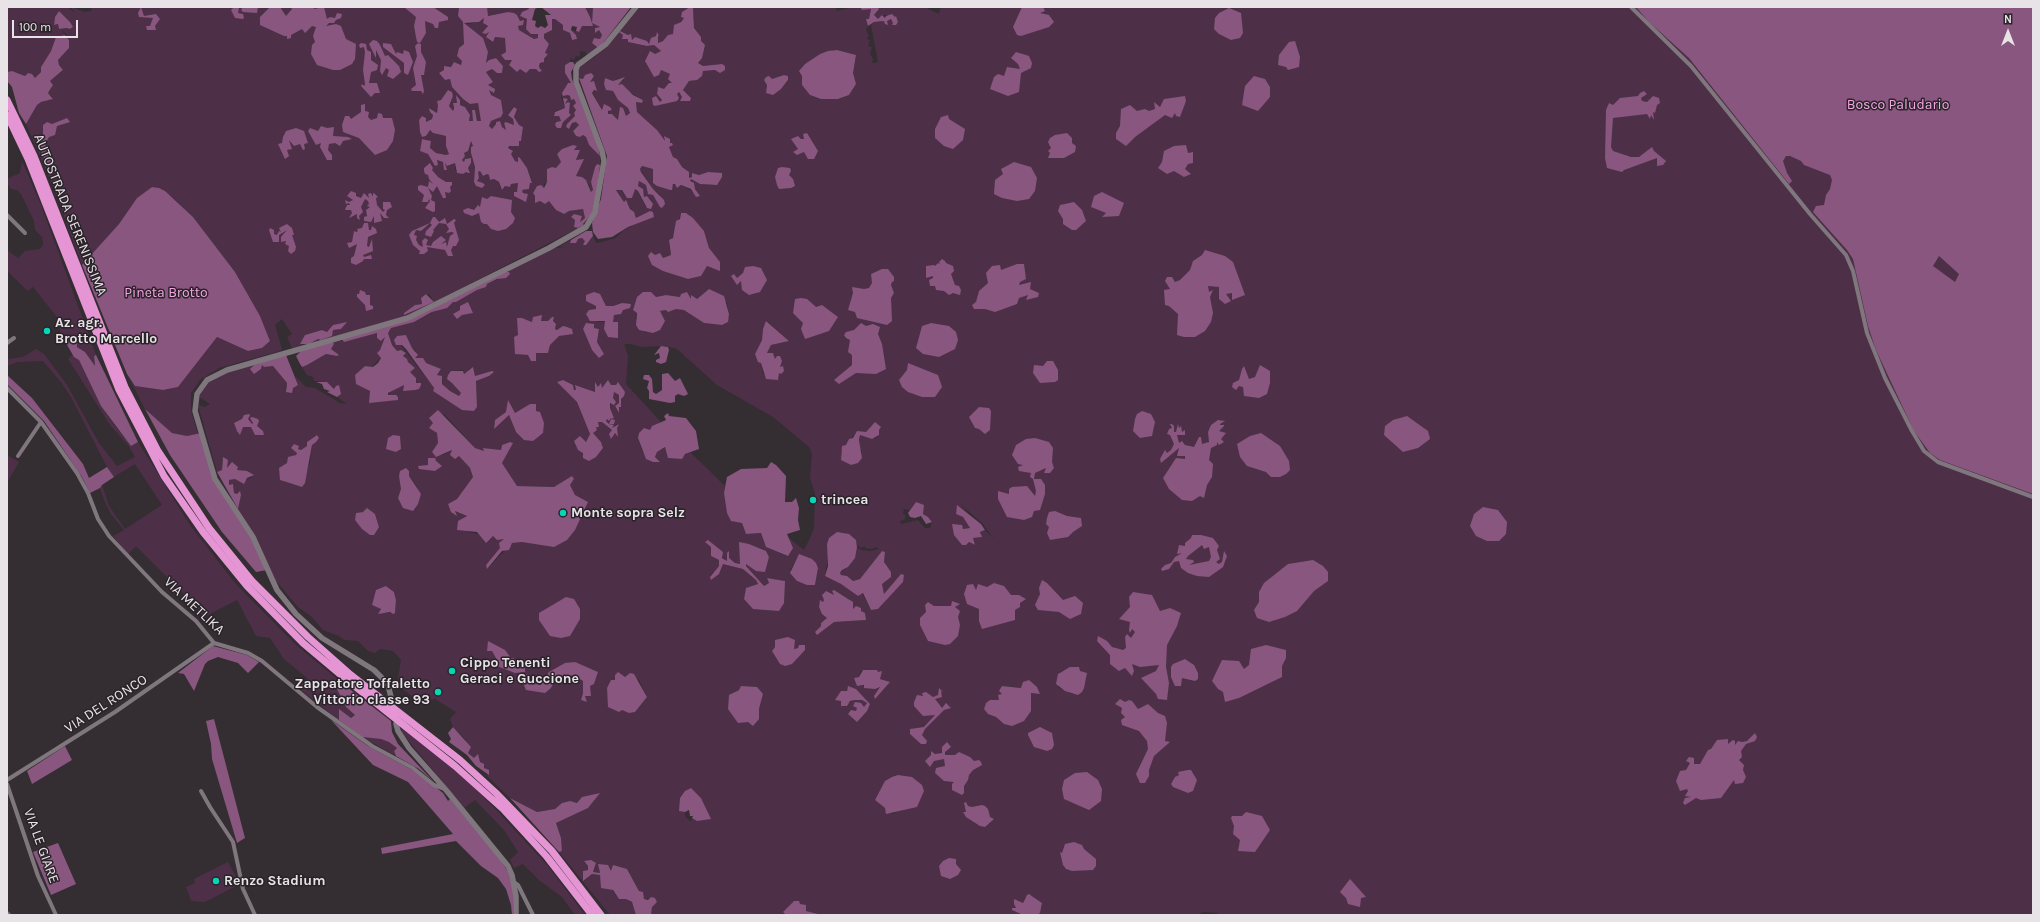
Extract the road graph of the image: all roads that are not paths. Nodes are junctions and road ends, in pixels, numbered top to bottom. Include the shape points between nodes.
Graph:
1 (636, 7) edge
2 (1632, 7) edge
3 (7, 100) edge
4 (7, 115) edge
5 (7, 215) edge
6 (25, 233) dead end
7 (14, 338) dead end
8 (7, 343) edge
9 (7, 388) edge
10 (41, 422) junction
11 (18, 456) dead end
12 (2033, 497) edge
13 (214, 643) junction
14 (392, 700) dead end
15 (396, 724) dead end
16 (7, 780) edge
17 (7, 784) edge
18 (446, 790) junction
19 (201, 791) dead end
20 (514, 882) junction
21 (56, 915) edge
22 (255, 915) edge
23 (516, 915) edge
24 (533, 915) edge
25 (592, 915) edge
26 (601, 915) edge

1 - 14 street via 606,44 576,69 576,82 604,161 595,212 586,227 408,318 216,374 202,386 195,402 195,411 215,480 253,537 272,580 286,602 332,646 374,670 388,685
2 - 12 street via 1691,66 1810,214 1846,254 1853,271 1867,333 1885,378 1924,451 1938,462
3 - 26 highway, AUTOSTRADA SERENISSIMA via 39,169 125,387 158,451 209,528 252,581 308,637 351,675 460,760 496,793 552,851
4 - 25 highway, AUTOSTRADA SERENISSIMA via 41,192 119,390 164,476 203,532 247,586 303,643 455,766 497,804 547,856
5 - 6 street
7 - 8 street
9 - 10 street, VIA METLIKA
10 - 11 street
10 - 13 street, VIA METLIKA via 77,473 98,519 109,536 162,592 196,621
13 - 16 street, VIA DEL RONCO via 115,712
13 - 18 street, VIA METLIKA via 248,653 262,661 316,708 372,746 413,768 434,785
15 - 18 street via 402,740
17 - 21 street, VIA LE GIARE via 38,876
18 - 20 street via 508,866
19 - 22 street via 233,842 243,889
20 - 23 street
20 - 24 street

